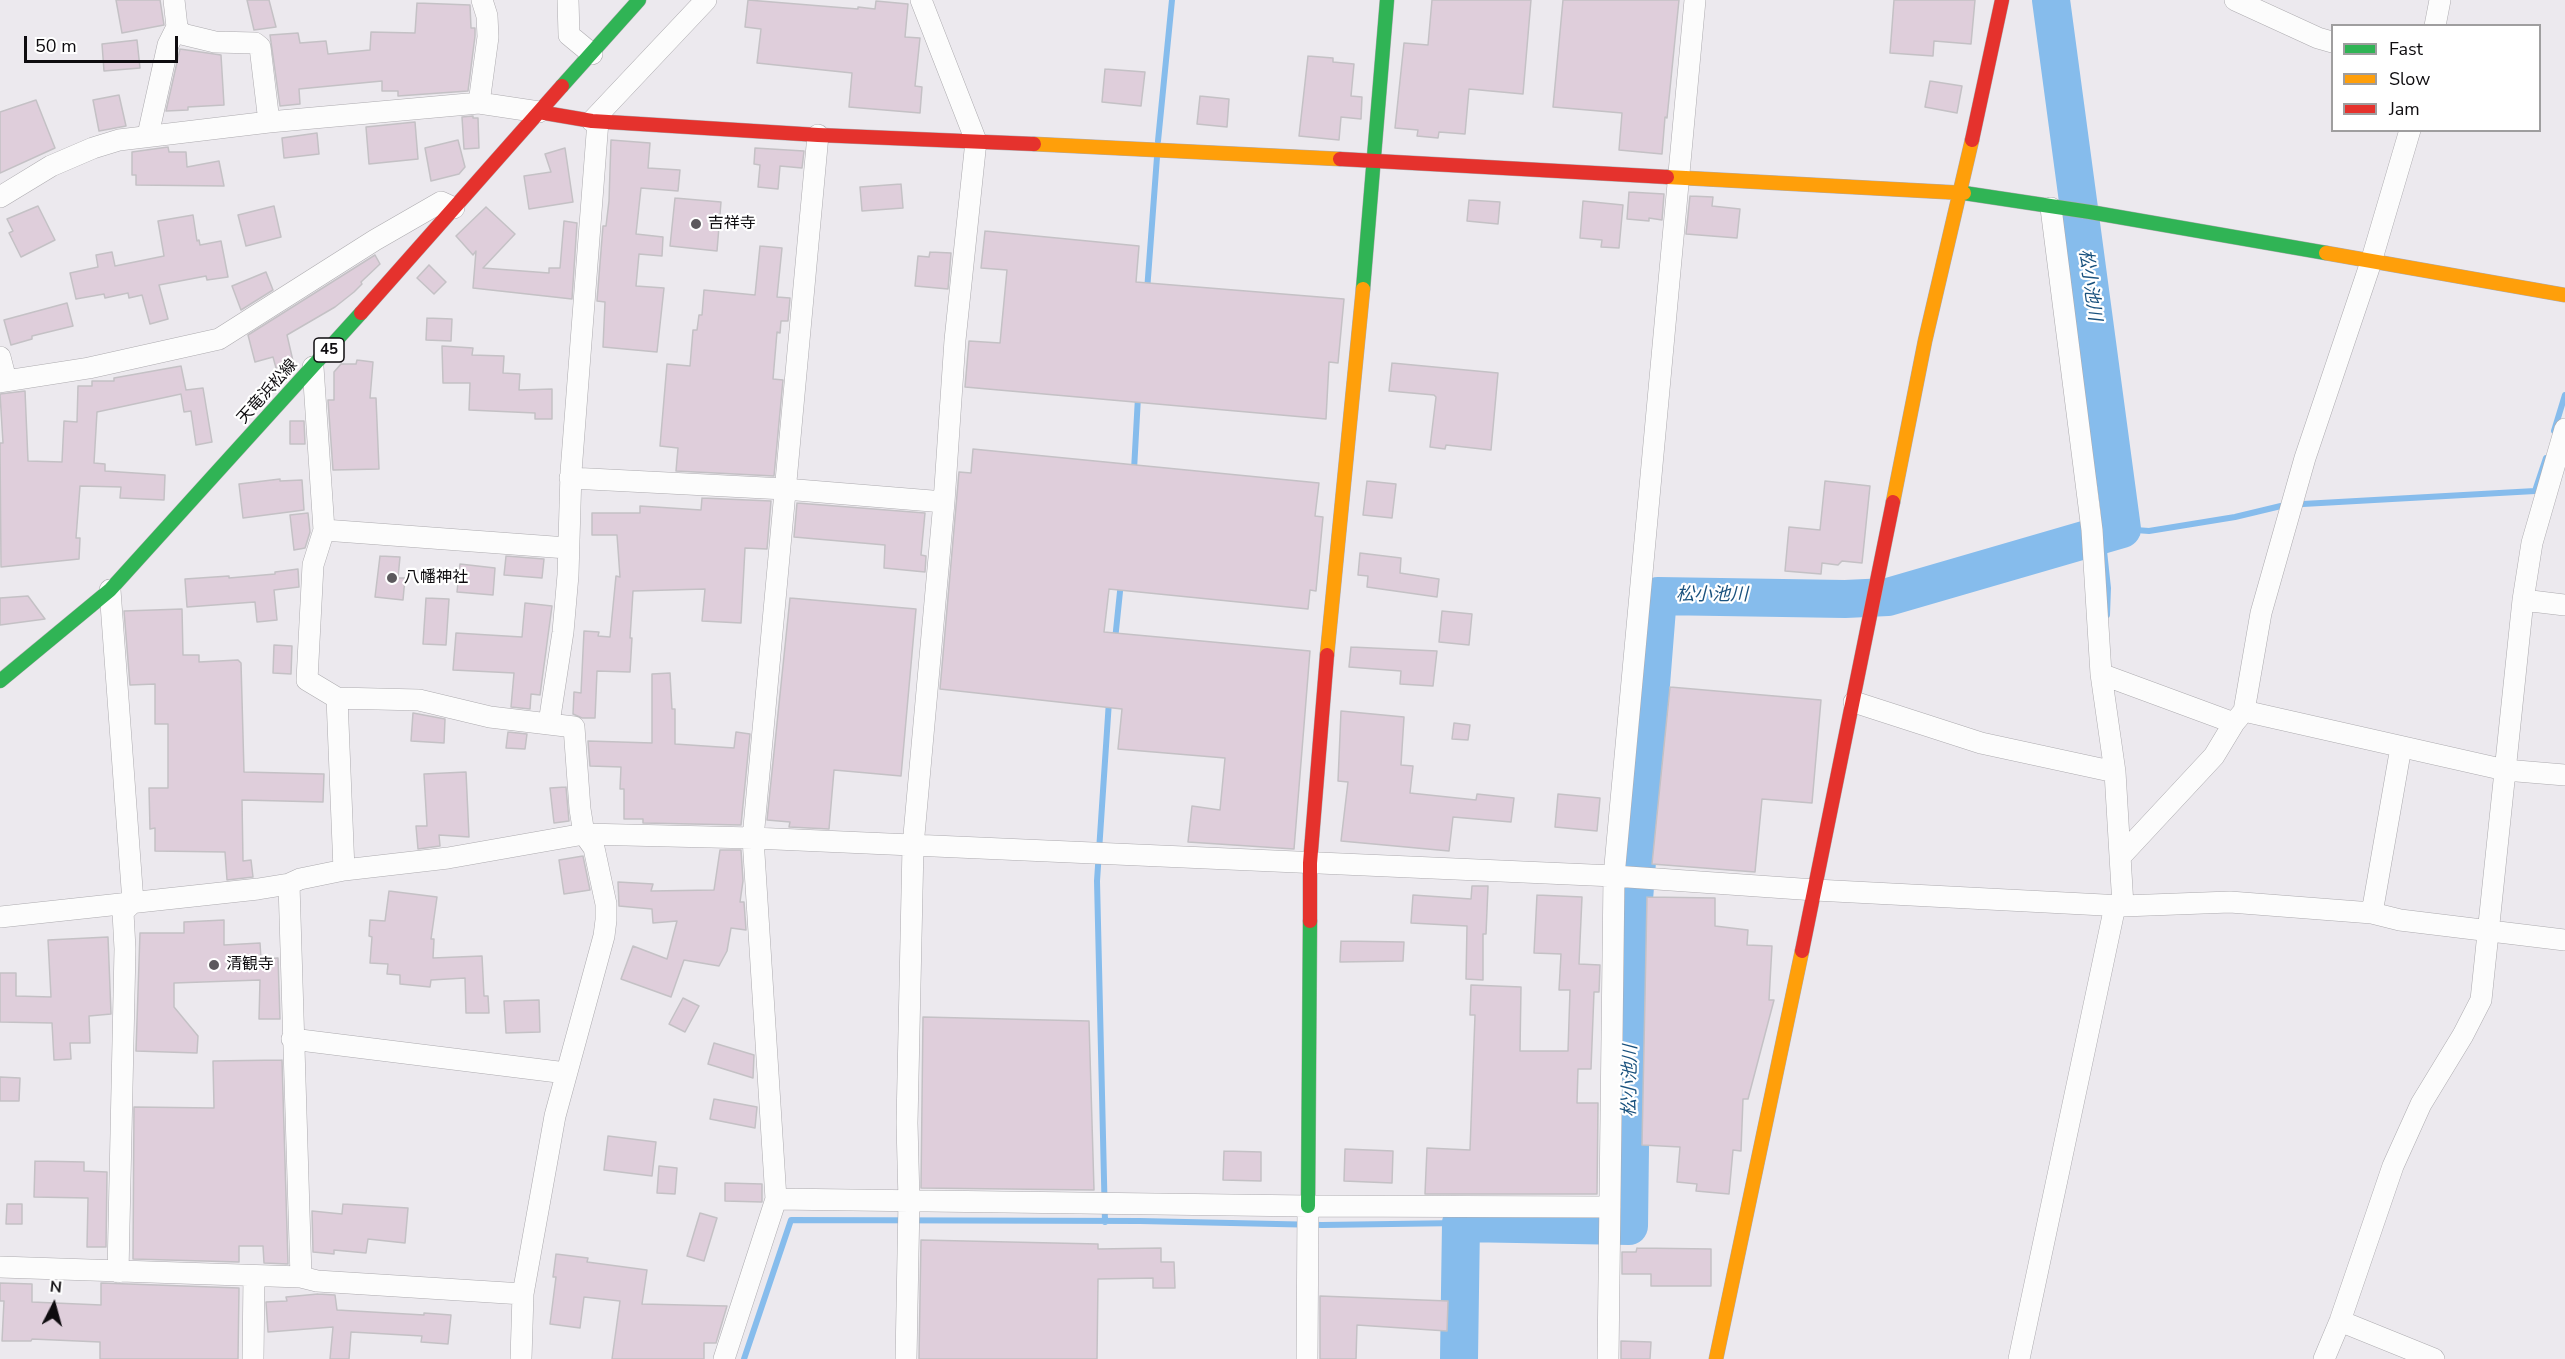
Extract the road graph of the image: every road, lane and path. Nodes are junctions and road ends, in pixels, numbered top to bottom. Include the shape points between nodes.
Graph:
1 (174, 0) edge
2 (482, 0) edge
3 (568, 0) edge
4 (639, 0) edge
5 (706, 0) edge
6 (921, 0) edge
7 (1387, 0) edge
8 (1695, 0) edge
9 (2002, 0) edge
10 (2235, 0) edge
11 (2440, 0) edge
12 (2436, 24) edge
13 (177, 27) junction
14 (2331, 42) edge
15 (592, 54) junction
16 (479, 103) junction
17 (538, 112) junction
18 (595, 121) junction
19 (269, 122) junction
20 (2409, 132) edge
21 (148, 135) junction
22 (818, 135) junction
23 (976, 141) junction
24 (1375, 161) junction
25 (1678, 177) junction
26 (1961, 193) junction
27 (0, 197) edge
28 (454, 208) junction
29 (2052, 209) junction
30 (2371, 262) junction
31 (2565, 295) edge
32 (0, 357) edge
33 (313, 367) junction
34 (3, 381) edge
35 (2565, 429) edge
36 (2562, 453) edge
37 (570, 478) junction
38 (785, 489) junction
39 (944, 502) junction
40 (324, 530) junction
41 (567, 548) junction
42 (110, 590) junction
43 (2523, 600) junction
44 (2565, 605) edge
45 (2101, 674) junction
46 (0, 681) edge
47 (337, 698) junction
48 (1854, 702) junction
49 (2239, 717) junction
50 (549, 723) junction
51 (2401, 747) junction
52 (2505, 770) junction
53 (2115, 772) junction
54 (2565, 776) edge
55 (584, 834) junction
56 (753, 838) junction
57 (913, 846) junction
58 (2120, 857) junction
59 (1310, 863) junction
60 (344, 870) junction
61 (1618, 877) junction
62 (290, 884) junction
63 (1815, 890) junction
64 (133, 902) junction
65 (2119, 906) junction
66 (2372, 913) junction
67 (0, 917) edge
68 (2489, 930) junction
69 (2565, 940) edge
70 (292, 1040) junction
71 (566, 1073) junction
72 (777, 1199) junction
73 (909, 1204) junction
74 (1308, 1206) junction
75 (1610, 1208) junction
76 (0, 1267) edge
77 (118, 1272) junction
78 (254, 1276) junction
79 (301, 1277) junction
80 (523, 1294) junction
81 (2340, 1321) junction
82 (253, 1359) edge
83 (521, 1359) edge
84 (724, 1359) edge
85 (906, 1359) edge
86 (1307, 1359) edge
87 (1608, 1359) edge
88 (1716, 1359) edge
89 (2019, 1359) edge
90 (2324, 1359) edge
91 (2434, 1359) edge

1 - 13 street
2 - 16 street via 488,37
3 - 15 street via 569,35
4 - 15 street, 天竜浜松線 / 45
5 - 18 street
6 - 23 street
7 - 24 street
8 - 25 street
9 - 26 street
10 - 14 street
11 - 12 street
13 - 19 street via 186,36 214,42 255,43 260,47
13 - 21 street via 168,45
15 - 17 street, 天竜浜松線 / 45
16 - 17 street
16 - 19 street
17 - 18 street
17 - 28 street, 天竜浜松線 / 45
18 - 22 street
18 - 37 street
19 - 21 street
20 - 30 street
21 - 27 street via 106,142 28,178
22 - 23 street
22 - 38 street
23 - 24 street
23 - 39 street via 955,340
24 - 25 street
24 - 59 street
25 - 26 street
25 - 61 street
26 - 29 street
26 - 48 street via 1925,341
28 - 33 street, 天竜浜松線 / 45
28 - 34 street via 441,202 219,339 89,368
29 - 30 street via 2090,212
29 - 45 street via 2092,540
30 - 31 street
30 - 49 street via 2305,458 2261,613
32 - 34 street
33 - 40 street
33 - 42 street, 天竜浜松線 / 45
35 - 36 street
36 - 43 street via 2532,543
37 - 38 street
37 - 41 street
38 - 39 street
38 - 56 street
39 - 57 street
40 - 41 street
40 - 47 street via 313,565 307,680
41 - 50 street via 563,632
42 - 46 street, 天竜浜松線 / 45
42 - 64 street
43 - 44 street
43 - 52 street
45 - 49 street
45 - 53 street
47 - 50 street via 419,700 490,717
47 - 60 street
48 - 53 street via 1981,742
48 - 63 street
49 - 51 street
49 - 58 street via 2214,756
50 - 55 street via 574,727
51 - 52 street
51 - 66 street
52 - 54 street
52 - 68 street
53 - 58 street
55 - 56 street
55 - 60 street via 448,858
55 - 71 street via 594,848 606,920
56 - 57 street
56 - 72 street
57 - 59 street
57 - 73 street
58 - 65 street
59 - 61 street
59 - 74 street
60 - 62 street
61 - 63 street
61 - 75 street
62 - 64 street
62 - 70 street
63 - 65 street
63 - 88 street
64 - 67 street
64 - 77 street via 123,912
65 - 66 street via 2230,902
65 - 89 street
66 - 68 street
68 - 69 street
68 - 81 street via 2481,1000 2421,1104 2393,1166
70 - 71 street
70 - 79 street
71 - 80 street
72 - 73 street
72 - 84 street
73 - 74 street
73 - 85 street
74 - 75 street
74 - 86 street
75 - 87 street
76 - 77 street
77 - 78 street
78 - 79 street
78 - 82 street
79 - 80 street
80 - 83 street
81 - 90 street
81 - 91 street

